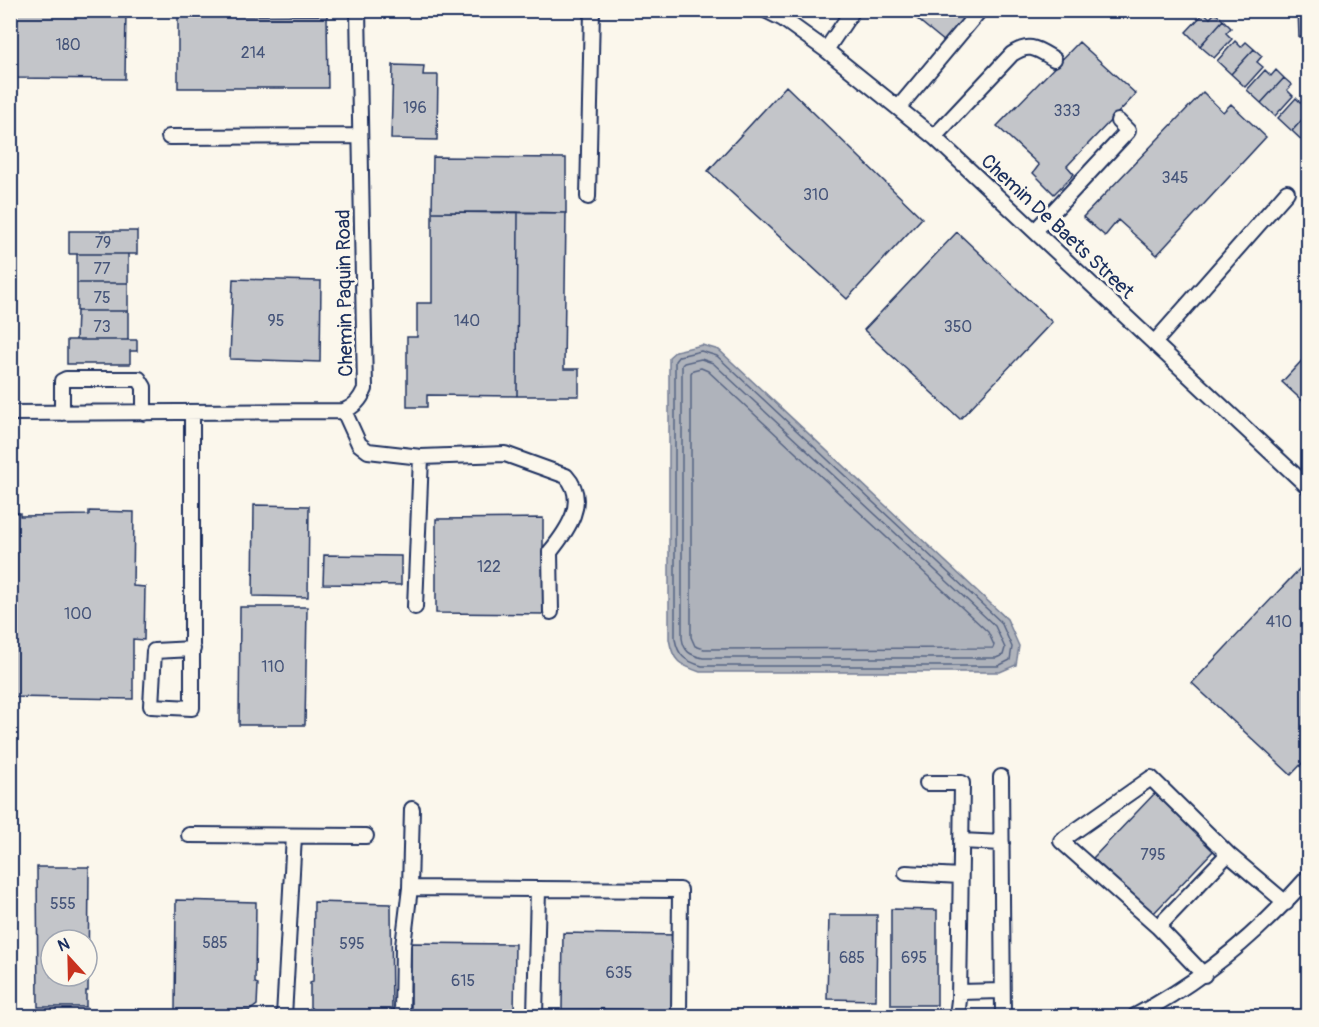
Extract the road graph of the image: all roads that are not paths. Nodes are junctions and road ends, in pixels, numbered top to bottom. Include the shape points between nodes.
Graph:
1 (358, 10) edge
2 (592, 10) edge
3 (765, 10) edge
4 (853, 10) edge
5 (980, 10) edge
6 (826, 50) junction
7 (1054, 59) dead end
8 (899, 107) junction
9 (1118, 122) dead end
10 (360, 136) junction
11 (169, 137) dead end
12 (934, 137) junction
13 (1287, 192) dead end
14 (588, 197) dead end
15 (1035, 231) junction
16 (1154, 343) junction
17 (344, 411) junction
18 (192, 412) junction
19 (10, 413) edge
20 (62, 413) junction
21 (144, 413) junction
22 (422, 457) junction
23 (1308, 487) edge
24 (415, 607) dead end
25 (551, 612) dead end
26 (193, 649) junction
27 (1001, 777) dead end
28 (927, 783) dead end
29 (412, 809) dead end
30 (189, 836) dead end
31 (294, 836) junction
32 (366, 836) dead end
33 (961, 842) junction
34 (1002, 843) junction
35 (1228, 854) junction
36 (906, 873) dead end
37 (960, 876) junction
38 (1308, 877) edge
39 (410, 888) junction
40 (538, 889) junction
41 (1286, 903) junction
42 (1158, 927) junction
43 (1204, 975) junction
44 (959, 992) junction
45 (1002, 992) junction
46 (284, 1017) edge
47 (402, 1017) edge
48 (534, 1017) edge
49 (679, 1017) edge
50 (957, 1017) edge
51 (1003, 1017) edge
52 (1135, 1017) edge

1 - 10 street, Chemin Paquin Road
2 - 14 street
3 - 6 street, Chemin De Baets Street
4 - 6 street
5 - 8 street
6 - 8 street, Chemin De Baets Street
7 - 12 street via 1034,47 1022,47
8 - 12 street, Chemin De Baets Street
9 - 15 street via 1128,131
10 - 11 street
10 - 17 street, Chemin Paquin Road via 365,389 354,407
12 - 15 street, Chemin De Baets Street
13 - 16 street
15 - 16 street, Chemin De Baets Street
16 - 23 street, Chemin De Baets Street
17 - 18 street
17 - 22 street via 362,449
18 - 21 street
18 - 26 street
19 - 20 street
20 - 21 street
20 - 21 street via 62,381 66,379 139,379 144,387
22 - 24 street
22 - 25 street via 505,454 566,476 572,482 575,506 571,521 550,552
26 - 26 street via 192,708 152,706 154,651
27 - 34 street
28 - 33 street via 962,783
29 - 39 street
30 - 31 street
31 - 32 street
31 - 46 street
33 - 34 street
33 - 37 street
34 - 45 street
35 - 41 street
35 - 42 street
35 - 42 street via 1151,778 1061,841
36 - 37 street
37 - 44 street
38 - 41 street
39 - 40 street
39 - 47 street via 403,946
40 - 48 street
40 - 49 street via 681,890
41 - 43 street
42 - 43 street
43 - 52 street
44 - 45 street
44 - 50 street
45 - 51 street

